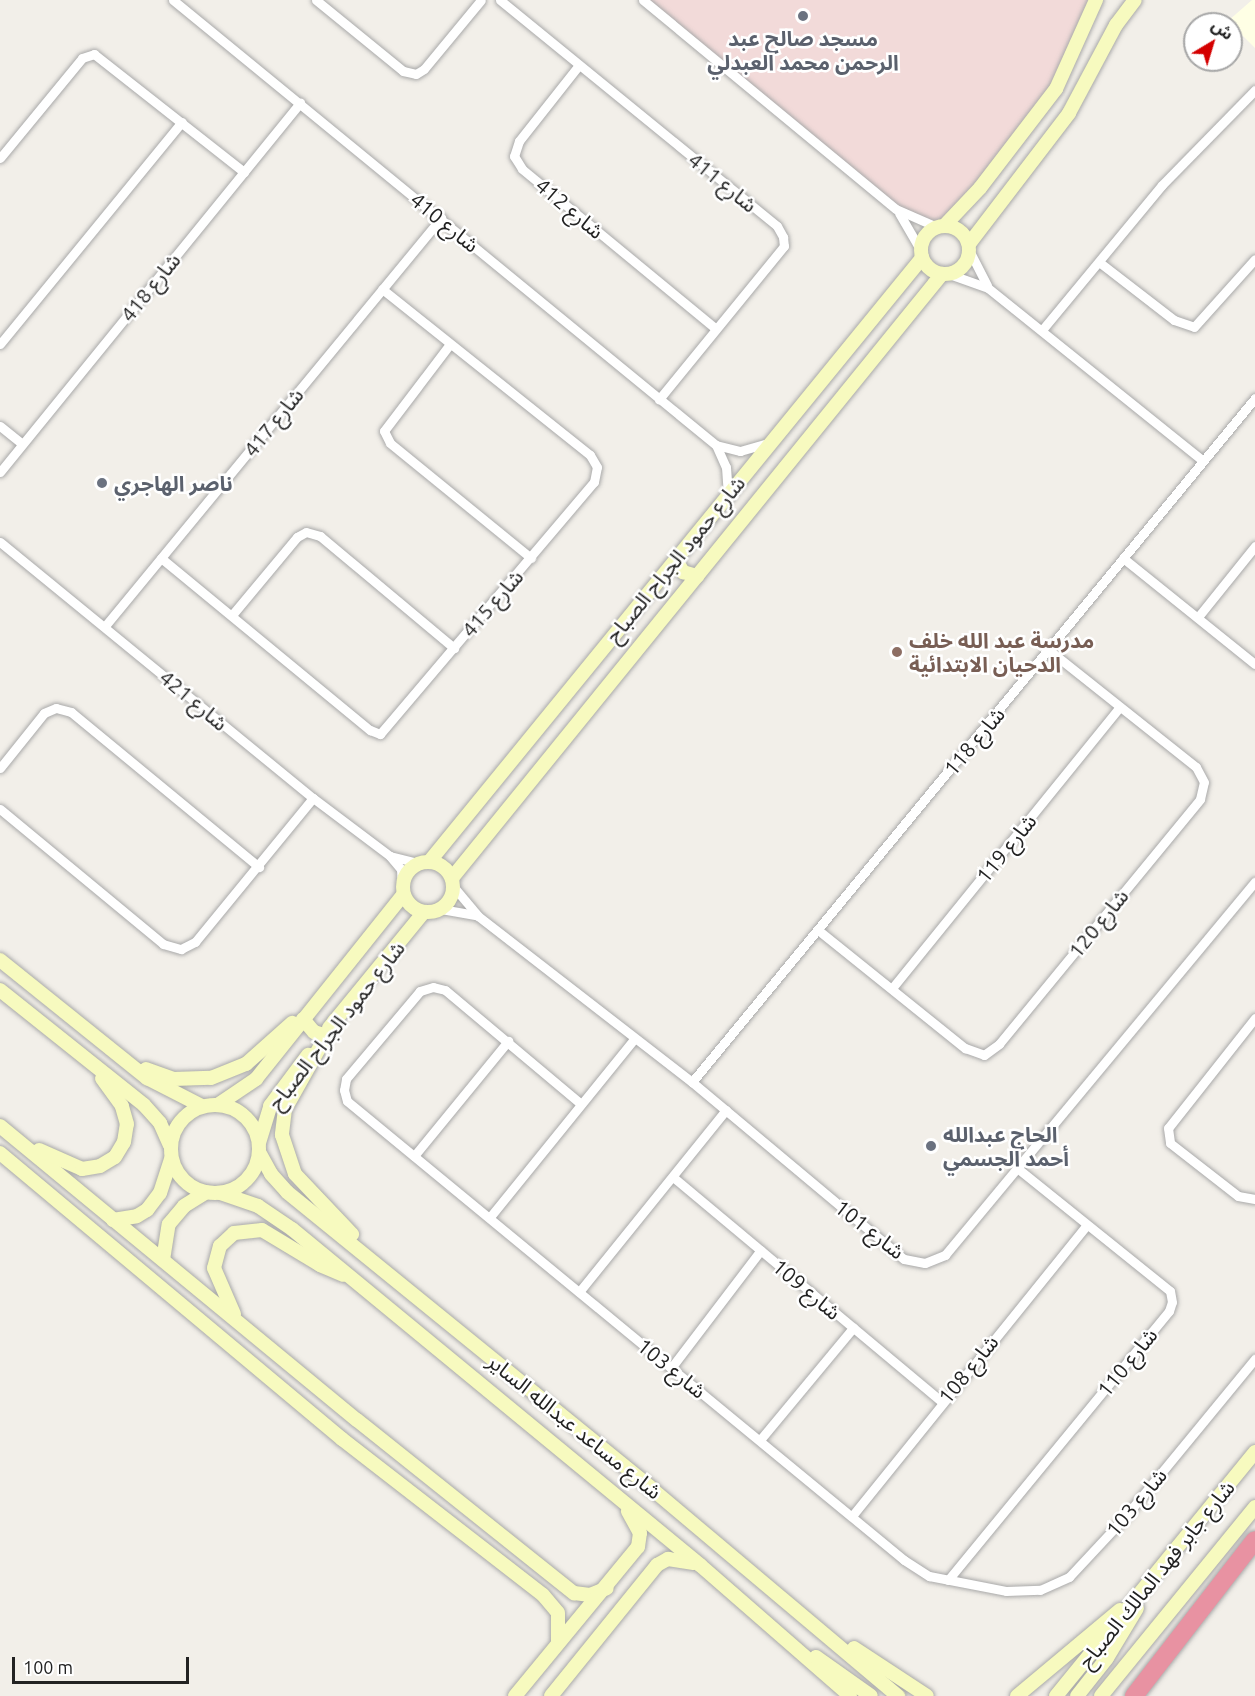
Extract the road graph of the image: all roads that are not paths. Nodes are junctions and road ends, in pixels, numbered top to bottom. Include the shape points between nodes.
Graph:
1 (173, 0) edge
2 (316, 0) edge
3 (481, 0) edge
4 (500, 0) edge
5 (643, 0) edge
6 (1096, 0) edge
7 (1135, 0) edge
8 (579, 65) junction
9 (1255, 90) edge
10 (300, 103) junction
11 (182, 122) junction
12 (1009, 151) junction
13 (0, 158) edge
14 (1028, 167) junction
15 (244, 172) junction
16 (896, 209) junction
17 (441, 218) junction
18 (941, 226) junction
19 (970, 248) junction
20 (922, 254) junction
21 (1255, 259) edge
22 (1099, 262) junction
23 (946, 274) junction
24 (988, 288) junction
25 (382, 289) junction
26 (717, 329) junction
27 (1042, 330) junction
28 (0, 344) edge
29 (450, 344) junction
30 (1255, 398) edge
31 (659, 399) junction
32 (0, 426) edge
33 (770, 442) junction
34 (22, 444) junction
35 (716, 445) junction
36 (1202, 460) junction
37 (0, 472) edge
38 (728, 494) junction
39 (0, 542) edge
40 (1255, 546) edge
41 (161, 558) junction
42 (531, 558) junction
43 (1123, 558) junction
44 (676, 560) junction
45 (697, 576) junction
46 (232, 615) junction
47 (1198, 617) junction
48 (105, 626) junction
49 (454, 648) junction
50 (1049, 650) junction
51 (1255, 663) edge
52 (1119, 708) junction
53 (0, 768) edge
54 (496, 780) junction
55 (516, 797) junction
56 (313, 798) junction
57 (0, 809) edge
58 (390, 856) junction
59 (424, 862) junction
60 (259, 867) junction
61 (452, 882) junction
62 (1255, 882) edge
63 (403, 891) junction
64 (1246, 893) junction
65 (1255, 901) edge
66 (441, 909) junction
67 (423, 912) junction
68 (478, 916) junction
69 (818, 930) junction
70 (0, 960) edge
71 (893, 987) junction
72 (0, 990) edge
73 (315, 1005) junction
74 (1255, 1018) edge
75 (303, 1019) junction
76 (335, 1020) junction
77 (323, 1035) junction
78 (634, 1039) junction
79 (508, 1041) junction
80 (112, 1051) junction
81 (96, 1068) junction
82 (692, 1082) junction
83 (219, 1104) junction
84 (581, 1104) junction
85 (202, 1106) junction
86 (726, 1110) junction
87 (0, 1126) edge
88 (18, 1141) junction
89 (259, 1148) junction
90 (171, 1152) junction
91 (0, 1153) edge
92 (414, 1156) junction
93 (1018, 1169) junction
94 (673, 1177) junction
95 (213, 1193) junction
96 (1255, 1198) edge
97 (490, 1217) junction
98 (113, 1220) junction
99 (1087, 1225) junction
100 (761, 1250) junction
101 (163, 1260) junction
102 (388, 1273) junction
103 (351, 1277) junction
104 (579, 1292) junction
105 (853, 1328) junction
106 (254, 1335) junction
107 (1255, 1359) edge
108 (671, 1368) junction
109 (941, 1401) junction
110 (357, 1420) junction
111 (342, 1439) junction
112 (760, 1440) junction
113 (1255, 1452) edge
114 (616, 1495) junction
115 (1255, 1507) edge
116 (852, 1516) junction
117 (1255, 1540) edge
118 (700, 1565) junction
119 (623, 1569) junction
120 (948, 1580) junction
121 (640, 1585) junction
122 (1146, 1587) junction
123 (607, 1588) junction
124 (1137, 1599) junction
125 (814, 1623) junction
126 (558, 1643) junction
127 (790, 1643) junction
128 (1119, 1674) junction
129 (846, 1694) edge
130 (515, 1696) edge
131 (551, 1696) edge
132 (871, 1696) edge
133 (898, 1696) edge
134 (927, 1696) edge
135 (1017, 1696) edge
136 (1056, 1696) edge
137 (1077, 1696) edge
138 (1101, 1696) edge
139 (1110, 1696) edge
140 (1134, 1696) edge

1 - 10 street, شارع 410
2 - 3 street via 402,71 416,74
4 - 8 street, شارع 411
5 - 16 street
6 - 12 street via 1056,89
7 - 14 street via 1110,35 1077,100
8 - 26 street, شارع 412 via 519,141 514,156 522,168
8 - 26 street, شارع 411 via 777,226 783,237 784,246
9 - 22 street via 1162,185
10 - 15 street, شارع 418
10 - 17 street, شارع 410
11 - 13 street via 94,54 82,58
11 - 15 street
11 - 28 street
12 - 14 street via 1019,155
12 - 18 street
14 - 19 street
15 - 34 street, شارع 418
16 - 18 street
16 - 20 street
17 - 25 street, شارع 417
17 - 31 street, شارع 410
18 - 19 street via 956,227
18 - 20 street via 924,238
19 - 23 street via 963,267
19 - 24 street
20 - 23 street via 930,269
20 - 33 street, شارع حمود الجراح الصباح
21 - 22 street via 1194,327 1174,320
22 - 27 street
23 - 24 street
23 - 45 street, شارع حمود الجراح الصباح
24 - 27 street
25 - 29 street, شارع 415
25 - 41 street, شارع 417
26 - 31 street, شارع 411
27 - 36 street
29 - 42 street via 384,431 390,443
29 - 42 street, شارع 415 via 590,455 597,467 594,482
30 - 36 street, شارع 118
31 - 35 street, شارع 410
32 - 34 street
33 - 35 street via 740,451
33 - 38 street, شارع حمود الجراح الصباح
34 - 37 street, شارع 418
35 - 38 street via 726,467
36 - 43 street, شارع 118
38 - 44 street, شارع حمود الجراح الصباح
39 - 48 street, شارع 421
40 - 47 street
41 - 46 street, شارع 415
41 - 48 street, شارع 417
42 - 49 street, شارع 415
43 - 47 street
43 - 50 street, شارع 118
44 - 45 street via 683,572
44 - 54 street, شارع حمود الجراح الصباح
45 - 55 street, شارع حمود الجراح الصباح
46 - 49 street via 297,537 306,532 320,536
46 - 49 street, شارع 415 via 370,730 380,734
47 - 51 street
48 - 56 street, شارع 421
50 - 52 street, شارع 120
50 - 69 street, شارع 118
52 - 71 street, شارع 119
52 - 71 street, شارع 120 via 1196,767 1204,782 1200,799 999,1044 984,1054 965,1048
53 - 60 street via 44,713 56,708 71,712
54 - 55 street
54 - 59 street, شارع حمود الجراح الصباح
55 - 61 street, شارع حمود الجراح الصباح
56 - 58 street, شارع 421
56 - 60 street
57 - 60 street via 163,944 181,949 195,942
58 - 59 street, شارع 421
58 - 63 street, شارع 421 via 401,869
59 - 61 street via 443,867
59 - 63 street via 404,876
61 - 66 street via 452,895
61 - 68 street, شارع 101
62 - 64 street, شارع 101
63 - 67 street via 411,907
63 - 73 street, شارع حمود الجراح الصباح
64 - 65 street
64 - 93 street, شارع 101
66 - 67 street
66 - 68 street, شارع 101
67 - 76 street, شارع حمود الجراح الصباح
68 - 78 street, شارع 101
69 - 71 street, شارع 120
69 - 82 street, شارع 118
70 - 80 street
72 - 81 street
73 - 75 street, شارع حمود الجراح الصباح
73 - 80 street via 246,1064 211,1078 161,1076
74 - 96 street via 1168,1128 1170,1143 1238,1196
75 - 77 street via 314,1032
75 - 83 street, شارع حمود الجراح الصباح via 250,1085
76 - 77 street, شارع حمود الجراح الصباح
76 - 102 street via 285,1109 284,1149 304,1186
77 - 89 street, شارع حمود الجراح الصباح via 270,1106
78 - 82 street, شارع 101
78 - 84 street
79 - 84 street, شارع 103
79 - 92 street
79 - 92 street, شارع 103 via 445,990 426,989 420,991 346,1079 347,1101
80 - 85 street via 160,1087
81 - 88 street via 126,1115 124,1142 115,1157 91,1169 73,1168
81 - 90 street via 153,1114
82 - 86 street, شارع 101
83 - 85 street
83 - 89 street via 246,1117
84 - 97 street
85 - 90 street via 180,1121
86 - 93 street, شارع 101 via 904,1259 925,1263 945,1255
86 - 94 street
87 - 88 street
88 - 98 street
89 - 95 street via 257,1164 242,1184
89 - 102 street, شارع مساعد عبدالله الساير via 271,1174 287,1192
90 - 95 street via 184,1181
90 - 98 street via 160,1193 147,1210 125,1220
91 - 111 street
92 - 97 street, شارع 103
93 - 99 street, شارع 110
94 - 100 street, شارع 109
94 - 104 street
95 - 101 street via 184,1206 169,1224
95 - 103 street, شارع مساعد عبدالله الساير via 270,1213
97 - 104 street, شارع 103
98 - 101 street
99 - 109 street, شارع 108
99 - 120 street, شارع 110 via 1170,1291 1168,1311
100 - 105 street, شارع 109
100 - 108 street
101 - 106 street
102 - 125 street, شارع مساعد عبدالله الساير
103 - 106 street via 320,1266 262,1230 234,1233 220,1246 214,1268 231,1309
103 - 114 street, شارع مساعد عبدالله الساير
104 - 108 street, شارع 103
105 - 109 street, شارع 109
105 - 112 street
106 - 110 street
107 - 120 street, شارع 103 via 1125,1517 1069,1577 1040,1590 1006,1591
108 - 112 street, شارع 103
109 - 116 street, شارع 108
110 - 111 street via 356,1435
110 - 123 street via 574,1593 590,1595
111 - 126 street via 543,1595 558,1613
112 - 116 street, شارع 103
113 - 122 street, شارع جابر فهد المالك الصباح
114 - 118 street, شارع مساعد عبدالله الساير
114 - 119 street via 640,1533 638,1547
115 - 128 street, شارع جابر فهد المالك الصباح
116 - 120 street, شارع 103 via 904,1560 929,1576
117 - 140 highway
118 - 121 street via 668,1558
118 - 127 street, شارع مساعد عبدالله الساير
119 - 121 street via 634,1575
119 - 123 street
121 - 131 street
122 - 124 street, شارع جابر فهد المالك الصباح
122 - 137 street via 1119,1641
123 - 126 street
124 - 135 street
124 - 136 street, شارع جابر فهد المالك الصباح
125 - 133 street, شارع مساعد عبدالله الساير
125 - 134 street
126 - 130 street
127 - 129 street, شارع مساعد عبدالله الساير
127 - 132 street
128 - 138 street, شارع جابر فهد المالك الصباح
128 - 139 street

